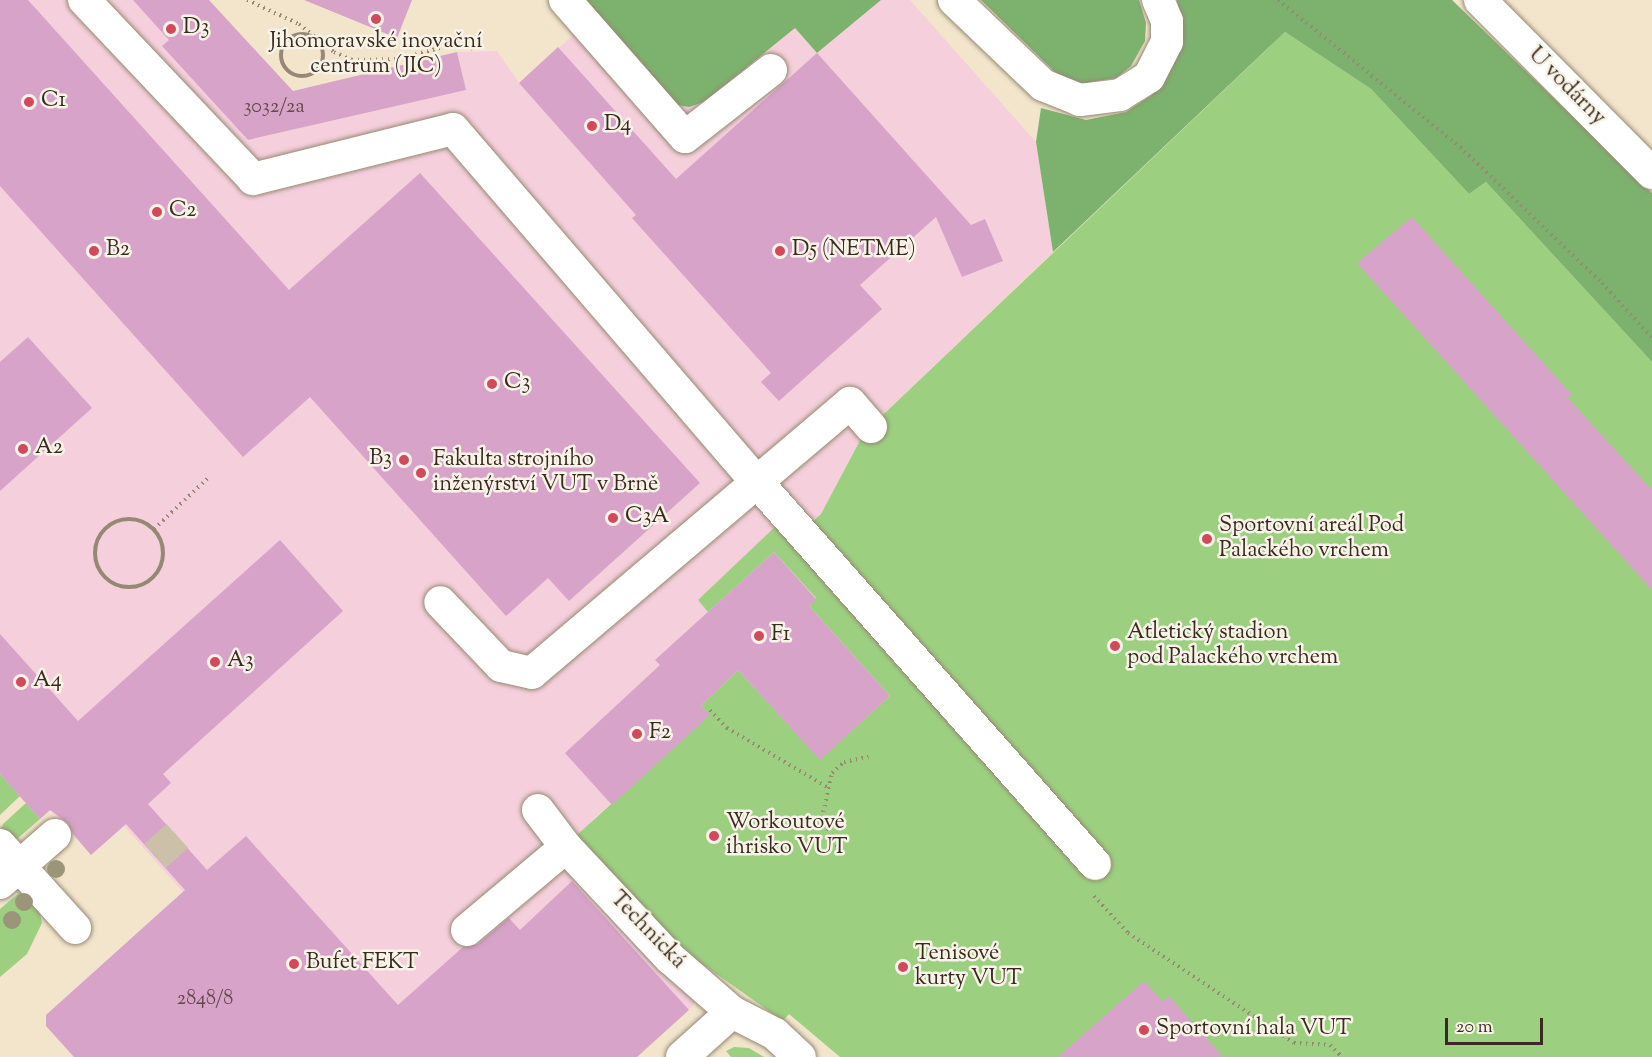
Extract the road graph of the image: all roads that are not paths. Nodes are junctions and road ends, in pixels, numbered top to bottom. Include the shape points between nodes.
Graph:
1 (84, 0) edge
2 (565, 0) edge
3 (954, 0) edge
4 (1158, 0) edge
5 (1480, 0) edge
6 (771, 70) dead end
7 (1652, 173) edge
8 (871, 427) dead end
9 (757, 482) junction
10 (440, 602) dead end
11 (538, 810) dead end
12 (55, 835) dead end
13 (566, 847) junction
14 (7, 864) edge
15 (1094, 879) road end
16 (75, 928) dead end
17 (467, 930) dead end
18 (732, 1012) junction
19 (682, 1057) edge
20 (800, 1057) edge

1 - 9 street via 253,180 453,129
2 - 6 street via 685,137
3 - 4 street via 1043,85 1080,100 1120,95 1149,77 1167,42 1167,21
5 - 7 street, U vodárny
8 - 9 street via 850,403
9 - 10 street via 532,673 501,666
9 - 15 street
11 - 13 street, Technická
12 - 14 street
13 - 17 street
13 - 18 street, Technická via 670,958
14 - 16 street
18 - 19 street
18 - 20 street, Technická via 775,1034

